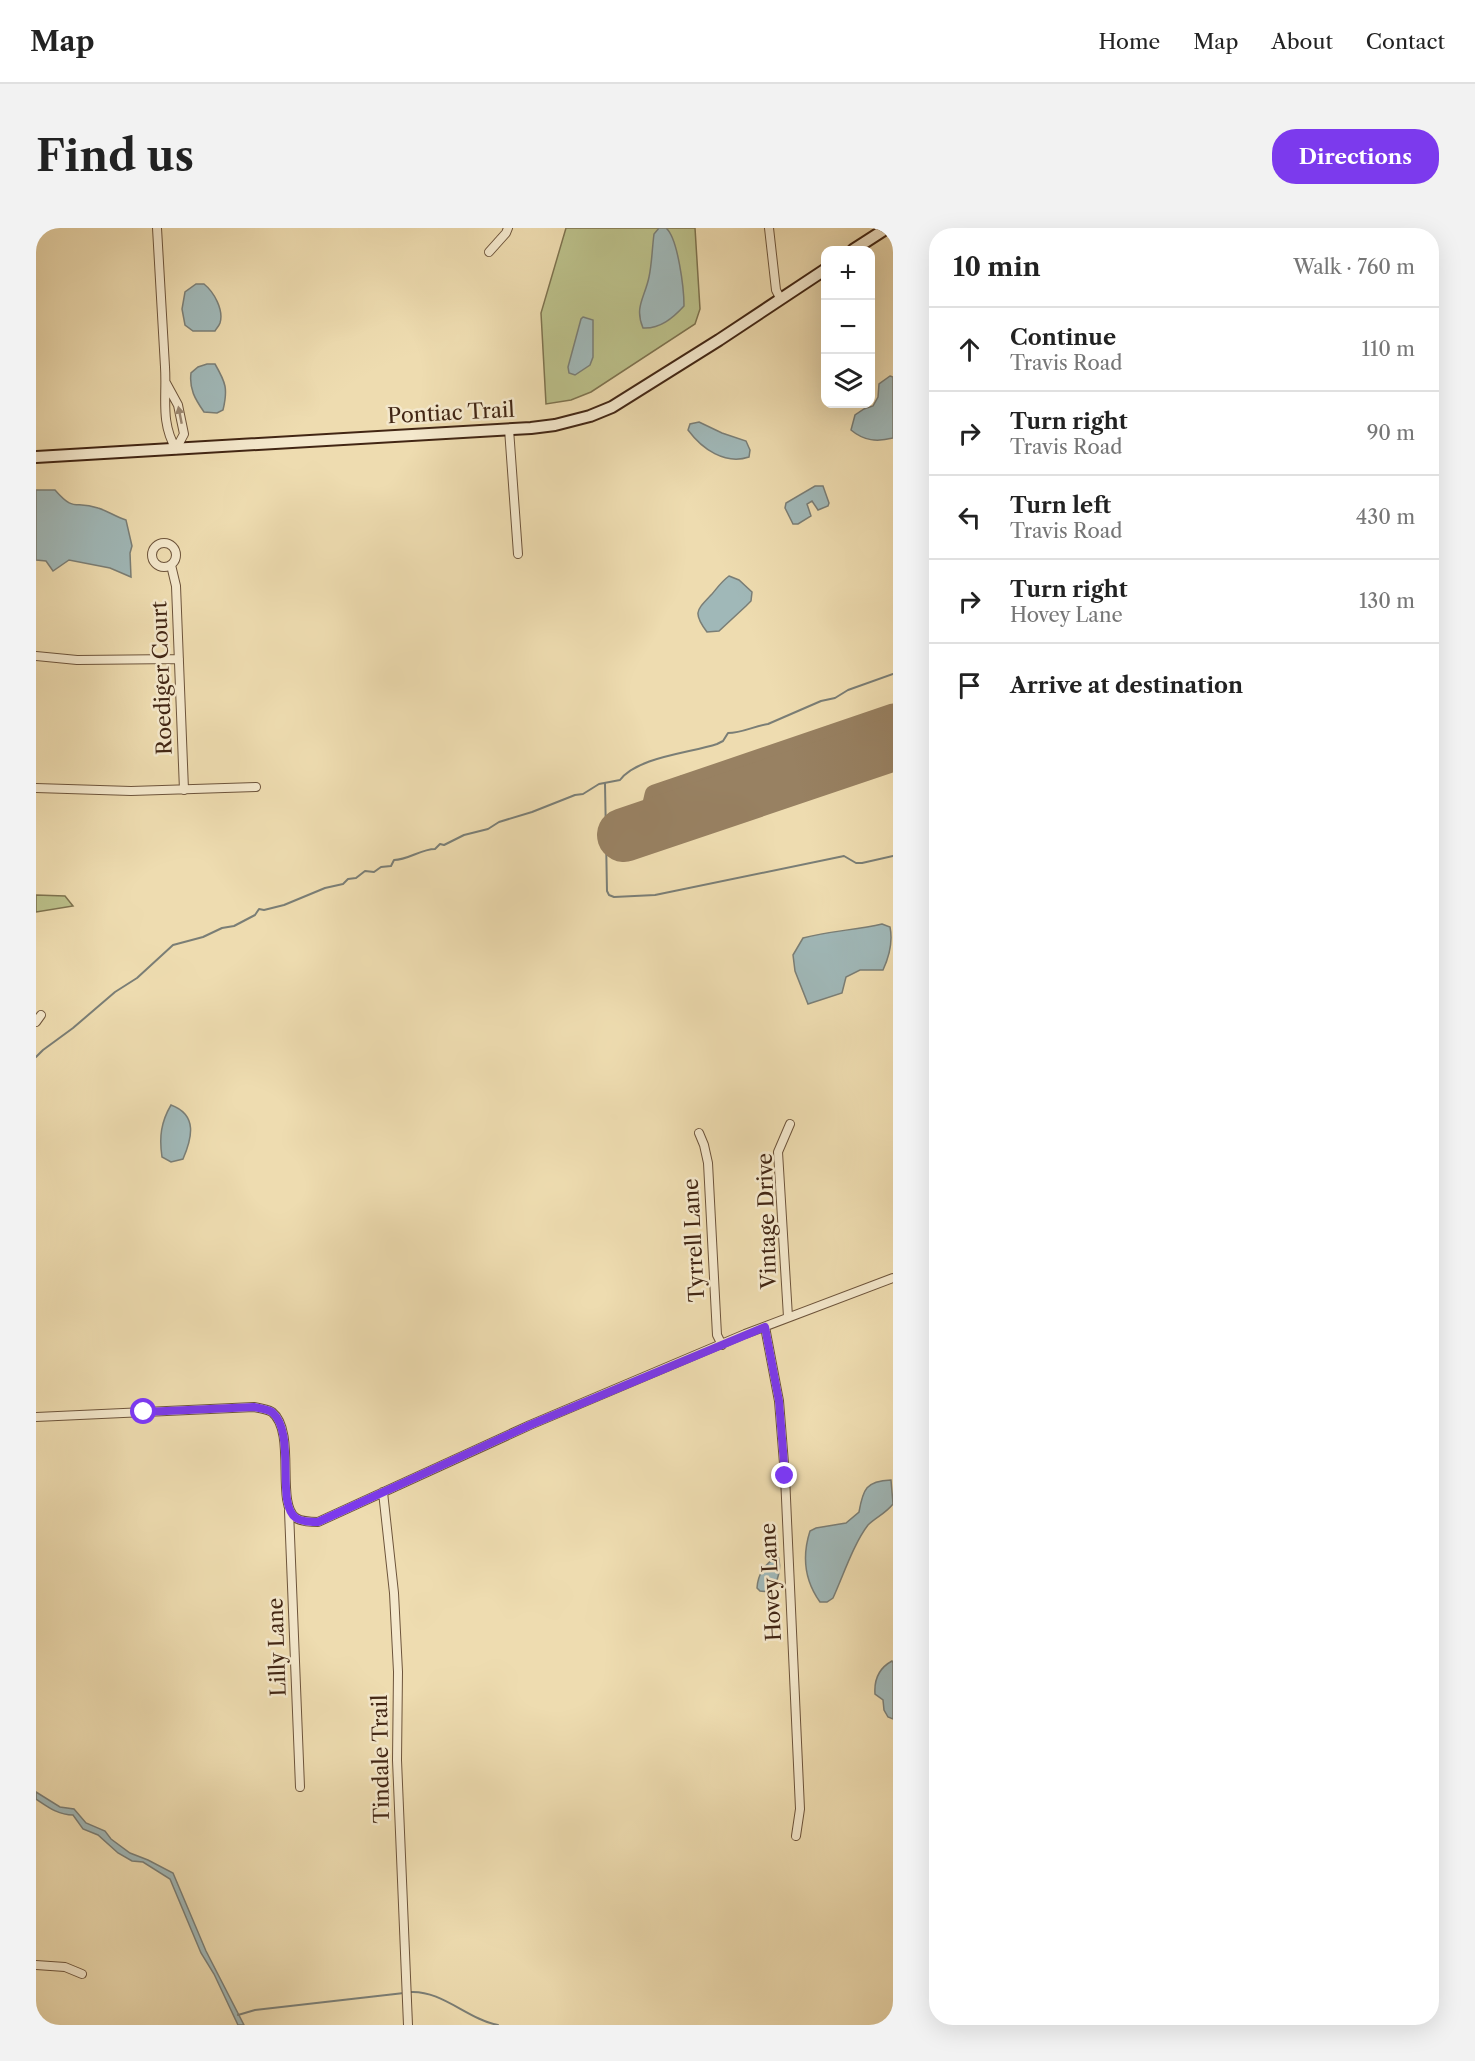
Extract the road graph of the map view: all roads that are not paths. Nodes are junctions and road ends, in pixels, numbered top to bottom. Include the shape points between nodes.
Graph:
1 (157, 228) edge
2 (508, 228) edge
3 (769, 228) edge
4 (887, 228) edge
5 (859, 246) edge
6 (489, 252) dead end
7 (821, 271) edge
8 (780, 298) junction
9 (166, 383) junction
10 (509, 429) junction
11 (176, 449) junction
12 (36, 457) edge
13 (518, 555) dead end
14 (171, 565) dead end
15 (36, 656) edge
16 (179, 659) junction
17 (256, 787) dead end
18 (36, 788) edge
19 (184, 790) junction
20 (790, 1124) dead end
21 (699, 1133) dead end
22 (893, 1278) edge
23 (788, 1317) junction
24 (765, 1327) junction
25 (722, 1345) junction
26 (36, 1417) edge
27 (383, 1492) junction
28 (289, 1506) junction
29 (300, 1787) dead end
30 (796, 1836) dead end
31 (36, 1965) edge
32 (82, 1974) dead end
33 (408, 2025) edge

1 - 9 street
2 - 6 street
3 - 8 street
4 - 5 main road
7 - 8 main road, Pontiac Trail
8 - 10 main road, Pontiac Trail via 612,406 555,425
9 - 11 street via 165,417 168,436
11 -> 9 street via 184,434 178,405
10 - 11 main road, Pontiac Trail
10 - 13 street
11 - 12 main road, Pontiac Trail
14 - 16 street, Roediger Court via 176,586
15 - 16 street via 77,660
16 - 19 street, Roediger Court
17 - 19 street
18 - 19 street
20 - 23 street, Vintage Drive via 778,1152
21 - 25 street, Tyrrell Lane via 708,1163 717,1335
22 - 23 street
23 - 24 street
24 - 25 street
24 - 30 street, Hovey Lane via 779,1401 785,1476 800,1809
25 - 27 street
26 - 28 street, Lilly Lane via 254,1407 270,1411 283,1435
27 - 28 street via 318,1522 296,1518
27 - 33 street, Tindale Trail via 394,1593
28 - 29 street, Lilly Lane
31 - 32 street via 65,1967

